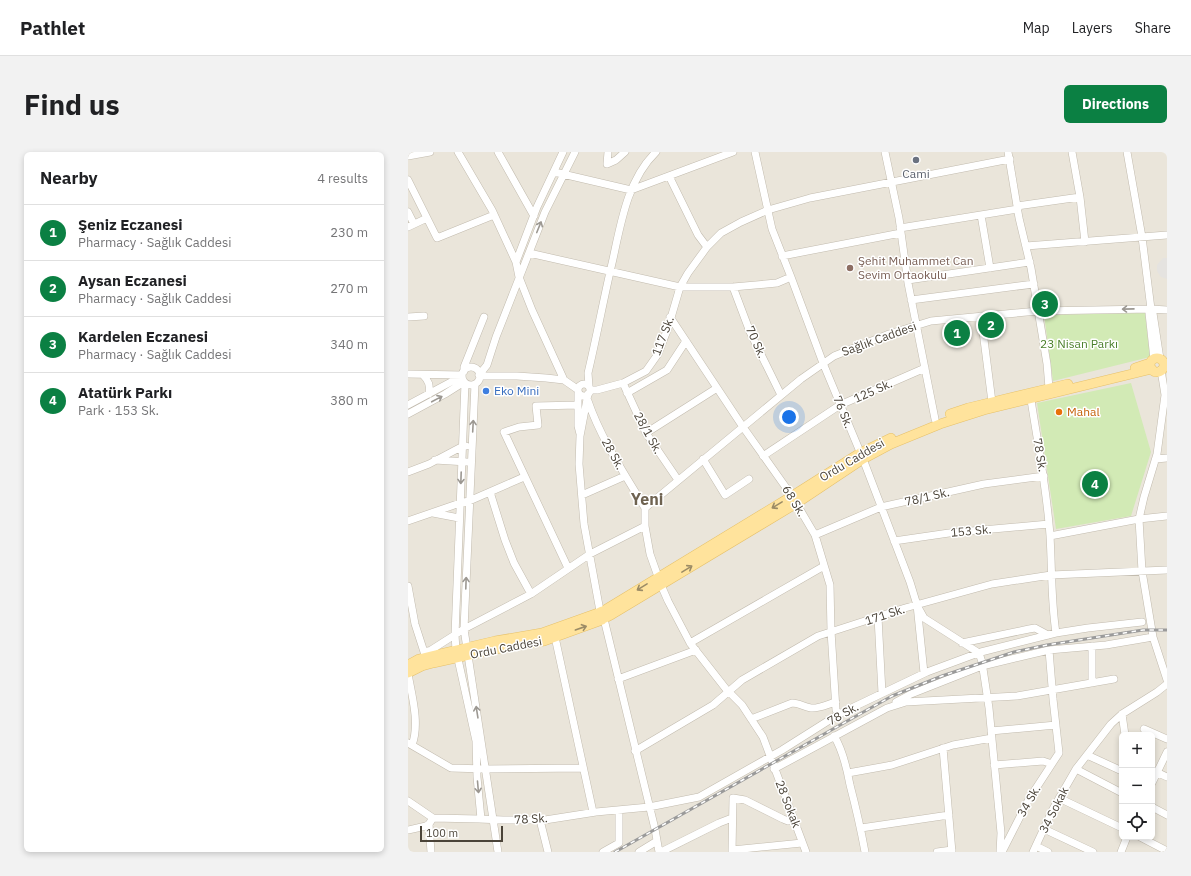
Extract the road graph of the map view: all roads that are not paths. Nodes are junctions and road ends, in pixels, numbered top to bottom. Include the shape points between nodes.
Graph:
1 (430, 152) edge
2 (458, 152) edge
3 (498, 152) edge
4 (562, 152) edge
5 (575, 152) edge
6 (608, 152) edge
7 (625, 152) edge
8 (656, 152) edge
9 (733, 152) edge
10 (755, 152) edge
11 (885, 152) edge
12 (1072, 152) edge
13 (1127, 152) edge
14 (408, 156) edge
15 (1009, 156) edge
16 (554, 172) junction
17 (564, 174) junction
18 (669, 176) junction
19 (408, 180) edge
20 (891, 182) junction
21 (631, 190) junction
22 (1080, 197) junction
23 (1018, 207) junction
24 (768, 210) junction
25 (408, 212) edge
26 (494, 215) junction
27 (981, 215) junction
28 (534, 216) junction
29 (427, 218) junction
30 (411, 226) edge
31 (900, 231) junction
32 (1167, 235) edge
33 (1142, 237) junction
34 (1085, 242) junction
35 (1026, 246) junction
36 (707, 247) junction
37 (529, 252) junction
38 (782, 256) junction
39 (516, 262) junction
40 (1030, 262) junction
41 (990, 268) junction
42 (610, 272) junction
43 (519, 277) junction
44 (791, 277) junction
45 (908, 280) junction
46 (1034, 284) junction
47 (680, 287) junction
48 (733, 287) junction
49 (912, 300) junction
50 (1151, 309) junction
51 (1167, 310) edge
52 (1038, 311) junction
53 (424, 316) dead end
54 (981, 316) junction
55 (408, 317) edge
56 (484, 317) dead end
57 (670, 318) junction
58 (917, 326) junction
59 (686, 341) junction
60 (823, 363) junction
61 (1159, 364) edge
62 (925, 368) junction
63 (408, 374) edge
64 (423, 375) junction
65 (480, 376) junction
66 (464, 377) junction
67 (566, 381) junction
68 (623, 383) junction
69 (475, 384) junction
70 (717, 388) junction
71 (584, 390) junction
72 (1050, 391) junction
73 (627, 393) junction
74 (429, 394) junction
75 (781, 395) junction
76 (1031, 400) junction
77 (992, 402) junction
78 (408, 405) edge
79 (578, 405) junction
80 (840, 406) junction
81 (408, 414) edge
82 (935, 419) junction
83 (743, 427) junction
84 (646, 433) junction
85 (580, 436) junction
86 (463, 446) junction
87 (472, 446) junction
88 (763, 456) junction
89 (861, 456) junction
90 (1167, 458) edge
91 (703, 459) junction
92 (1156, 459) junction
93 (435, 460) junction
94 (462, 462) junction
95 (471, 462) junction
96 (408, 472) edge
97 (625, 476) junction
98 (1044, 476) junction
99 (524, 477) junction
100 (749, 479) dead end
101 (678, 480) junction
102 (490, 492) junction
103 (582, 496) junction
104 (795, 500) junction
105 (469, 501) junction
106 (460, 503) junction
107 (881, 507) junction
108 (645, 508) junction
109 (431, 513) junction
110 (1167, 516) edge
111 (459, 518) junction
112 (1139, 519) junction
113 (408, 521) edge
114 (1049, 524) junction
115 (645, 526) junction
116 (815, 535) junction
117 (1050, 536) junction
118 (894, 541) junction
119 (590, 554) junction
120 (824, 566) junction
121 (568, 568) junction
122 (1167, 570) edge
123 (1142, 571) junction
124 (1051, 575) junction
125 (660, 581) junction
126 (408, 586) edge
127 (531, 594) junction
128 (917, 605) junction
129 (410, 610) edge
130 (602, 615) junction
131 (878, 617) junction
132 (1142, 622) dead end
133 (464, 630) junction
134 (831, 631) junction
135 (1056, 633) junction
136 (455, 635) junction
137 (1048, 635) junction
138 (555, 637) junction
139 (1153, 637) junction
140 (690, 643) junction
141 (962, 643) junction
142 (1092, 646) junction
143 (696, 650) junction
144 (1049, 650) junction
145 (468, 652) junction
146 (979, 653) junction
147 (457, 654) junction
148 (424, 655) junction
149 (408, 665) edge
150 (982, 666) junction
151 (924, 673) junction
152 (408, 674) edge
153 (618, 678) junction
154 (1114, 679) dead end
155 (1167, 680) edge
156 (1092, 683) junction
157 (1167, 684) edge
158 (1052, 690) junction
159 (729, 692) junction
160 (882, 693) junction
161 (987, 697) junction
162 (836, 702) junction
163 (887, 708) junction
164 (839, 714) junction
165 (1122, 714) junction
166 (751, 719) junction
167 (415, 722) junction
168 (1056, 725) junction
169 (408, 727) edge
170 (1144, 728) dead end
171 (1125, 732) edge
172 (991, 735) junction
173 (834, 736) junction
174 (1167, 739) edge
175 (410, 744) edge
176 (943, 748) junction
177 (635, 751) junction
178 (1167, 752) edge
179 (1087, 755) junction
180 (771, 756) junction
181 (1052, 764) junction
182 (994, 765) junction
183 (583, 768) junction
184 (477, 769) junction
185 (774, 769) junction
186 (1076, 769) junction
187 (485, 770) junction
188 (1119, 770) edge
189 (1155, 770) edge
190 (1155, 771) edge
191 (848, 773) junction
192 (1167, 777) edge
193 (1119, 791) edge
194 (1059, 798) junction
195 (408, 801) edge
196 (649, 807) junction
197 (1155, 808) edge
198 (619, 810) junction
199 (593, 812) junction
200 (1167, 814) edge
201 (949, 815) junction
202 (732, 818) junction
203 (481, 819) junction
204 (492, 820) junction
205 (540, 820) junction
206 (794, 820) junction
207 (431, 821) junction
208 (1119, 827) edge
209 (861, 828) junction
210 (1044, 829) junction
211 (408, 830) edge
212 (1126, 840) edge
213 (1146, 840) edge
214 (657, 841) junction
215 (802, 843) junction
216 (1035, 849) edge
217 (732, 851) edge
218 (952, 851) edge
219 (1167, 851) edge
220 (431, 852) edge
221 (498, 852) edge
222 (548, 852) edge
223 (603, 852) edge
224 (639, 852) edge
225 (660, 852) edge
226 (806, 852) edge
227 (865, 852) edge
228 (937, 852) edge
229 (1001, 852) edge
230 (1048, 852) edge
231 (1093, 852) edge
232 (1122, 852) edge

1 - 14 street
2 - 26 street
3 - 28 street
4 - 16 street
5 - 17 street
6 - 7 street via 607,164
8 - 21 street via 646,161
9 - 18 street
10 - 24 street, 76 Sk.
11 - 20 street
12 - 22 street
13 - 33 street
15 - 20 street, 117 Sk.
15 - 23 street
16 - 17 street
16 - 28 street
17 - 21 street
37 -> 17 street
18 - 21 street
18 - 36 street via 698,235
19 - 29 street
20 - 24 street, 117 Sk. via 810,198
20 - 31 street
21 - 42 street
22 - 23 street
22 - 34 street
23 - 27 street
23 - 35 street
24 - 36 street, 117 Sk. via 720,233
24 - 38 street, 76 Sk.
25 - 30 street
26 - 29 street via 437,238
26 - 39 street
27 - 31 street
27 - 41 street
28 - 39 street
29 - 30 street
31 - 38 street
31 - 45 street
32 - 33 street
33 - 34 street
33 - 50 street
34 - 35 street
35 - 40 street
36 - 47 street, 117 Sk.
37 - 42 street
37 - 43 street
38 - 44 street, 76 Sk.
39 - 43 street
40 - 41 street
40 - 46 street
41 - 45 street
42 - 47 street
42 - 71 street
43 - 65 street via 487,365
43 - 67 street
44 - 48 street via 777,283
44 - 60 street, 76 Sk.
45 - 49 street
46 - 49 street
46 - 52 street
47 - 48 street
47 - 57 street, 117 Sk.
48 - 75 street, 70 Sk. via 750,332
49 - 58 street
50 - 51 street, Sağlık Caddesi
50 -> 52 street, Sağlık Caddesi
50 - 61 street via 1154,315
52 - 54 street, Sağlık Caddesi
52 - 72 street
53 - 55 street
54 - 58 street, Sağlık Caddesi
54 - 77 street
56 - 66 street via 464,367
57 - 59 street, 68 Sk.
57 - 68 street, 117 Sk. via 658,354 646,370
58 - 60 street, Sağlık Caddesi via 889,334
58 - 62 street
59 - 70 street, 68 Sk.
59 - 73 street via 668,370
60 - 75 street, Sağlık Caddesi
60 - 80 street, 76 Sk.
61 - 72 main road, Ordu Caddesi via 1084,380
61 - 92 street via 1163,412
62 - 80 street, 125 Sk.
62 - 82 street
63 - 64 street
64 - 66 street
64 - 74 street via 428,380
65 - 66 street via 474,368 468,368
65 - 67 street via 517,376
65 - 69 street
66 - 69 street via 469,385
66 - 74 street
81 -> 66 street via 445,394
66 - 86 street
67 - 71 street
68 - 71 street, 117 Sk. via 601,389
68 - 73 street, 28/1 Sk.
87 -> 69 street
70 - 83 street, 68 Sk.
70 - 84 street
71 - 79 street
71 - 85 street
71 - 97 street, 28 Sk. via 607,446
72 - 76 main road, Ordu Caddesi
72 - 77 main road, Ordu Caddesi
73 - 84 street, 28/1 Sk.
74 - 78 street
75 - 83 street, Sağlık Caddesi
76 - 89 main road, Ordu Caddesi via 984,410 940,424
76 - 98 street, 78 Sk.
77 - 82 main road, Ordu Caddesi
79 - 85 street
79 - 99 street via 536,406 538,425 504,432
80 - 88 street, 125 Sk.
80 - 89 street, 76 Sk.
82 - 89 main road, Ordu Caddesi
83 - 88 street, 68 Sk.
83 - 91 street, Sağlık Caddesi
84 - 101 street, 28/1 Sk.
85 - 103 street
86 - 87 street
86 - 93 street
86 - 94 street
87 - 95 street
88 - 104 street, 68 Sk.
89 - 104 main road, Ordu Caddesi
89 - 107 street, 76 Sk.
90 - 92 street
91 - 100 street via 725,495
91 - 101 street, Sağlık Caddesi
92 - 112 street
93 - 94 street
93 - 96 street
94 - 95 street
94 -> 106 street
95 - 105 street
97 - 103 street
97 - 108 street, 28 Sk.
98 - 107 street, 78/1 Sk. via 984,484
98 - 114 street, 78 Sk.
99 - 102 street
99 - 121 street
101 - 108 street, Sağlık Caddesi
102 - 105 street
102 - 127 street via 514,564
103 - 119 street
104 - 116 street, 68 Sk.
104 - 125 main road, Ordu Caddesi
105 - 106 street
133 -> 105 street
106 - 109 street
106 - 111 street
107 - 116 street, 78/1 Sk.
107 - 118 street, 76 Sk.
108 - 115 street, 28 Sokak
109 - 111 street
109 - 113 street
110 - 112 street
111 - 136 street
112 - 117 street
112 - 123 street
114 - 117 street, 78 Sk.
114 - 118 street, 153 Sk.
115 - 119 street
115 - 125 street, 28 Sokak via 650,554
116 - 120 street, 68 Sk.
117 - 124 street, 78 Sk.
118 - 128 street, 76 Sk.
119 - 121 street
119 - 130 street
120 - 134 street, 68 Sk. via 830,585
120 - 140 street
121 - 127 street
122 - 123 street, 171 Sk.
123 - 124 street, 171 Sk.
123 - 139 street
124 - 128 street, 171 Sk. via 992,584
124 - 135 street, 78 Sk.
125 - 130 main road, Ordu Caddesi
125 - 140 street, 28 Sokak
126 - 129 street
127 - 133 street
128 - 131 street, 171 Sk.
128 - 141 street via 924,618
128 - 151 street, 76 Sk.
129 - 148 street
138 -> 130 main road, Ordu Caddesi
130 - 145 main road, Ordu Caddesi via 542,633 495,641
130 - 153 street
131 - 134 street, 171 Sk.
131 - 160 street
132 - 135 street
133 - 136 street
133 - 145 street
134 - 159 street, 171 Sk. via 742,680
134 - 162 street, 68 Sk.
135 - 137 street, 78 Sk.
136 - 147 street
136 - 148 street
137 - 141 street via 1029,628
137 - 146 street, 78 Sk.
138 - 145 main road, Ordu Caddesi via 544,641
138 - 183 street
139 - 142 street
139 - 155 street
140 - 143 street, 28 Sokak
141 - 146 street
142 - 144 street
142 - 156 street
143 - 153 street
143 - 159 street, 28 Sokak
144 - 150 street
144 - 158 street
145 - 147 main road, Ordu Caddesi
187 -> 145 street
146 - 150 street
146 - 151 street, 78 Sk.
147 - 148 main road, Ordu Caddesi
147 - 152 main road, Ordu Caddesi via 422,666
147 - 184 street via 476,741
148 - 149 main road, Ordu Caddesi
150 - 161 street
150 - 163 street via 911,694
151 - 160 street, 78 Sk.
152 - 167 street
153 - 177 street
154 - 156 street
156 - 158 street
157 - 165 street, 34 Sokak
158 - 161 street via 1017,696
158 - 168 street
159 - 166 street, 28 Sokak
159 - 177 street, 171 Sk. via 713,705
160 - 164 street, 78 Sk.
161 - 163 street via 906,702
161 - 172 street
162 - 164 street, 68 Sk.
162 - 166 street via 818,708 792,703
163 - 173 street
164 - 180 street, 78 Sk.
165 - 171 street
165 - 179 street, 34 Sokak
166 - 180 street, 28 Sokak
167 - 169 street
167 - 175 street via 415,738
168 - 172 street
168 - 181 street, 34 Sk. via 1059,753
170 - 174 street
172 - 176 street
172 - 182 street
173 - 185 street
173 - 191 street
175 - 184 street via 451,768
176 - 191 street via 892,765
176 - 201 street
177 - 196 street
178 - 189 street
179 - 186 street, 34 Sokak
179 - 188 street
180 - 185 street, 28 Sokak
180 - 196 street, 78 Sk. via 698,797
181 - 182 street via 1043,761
181 - 229 street, 34 Sk. via 1029,799
182 - 229 street
183 - 187 street
183 - 199 street
184 - 187 street
184 -> 203 street
185 - 206 street, 28 Sokak
186 - 193 street
186 - 194 street, 34 Sokak
187 - 204 street
190 - 192 street
191 - 209 street
194 - 208 street
194 - 210 street, 34 Sokak
195 - 207 street
196 - 198 street, 78 Sk.
196 - 214 street
197 - 200 street
198 - 199 street, 78 Sk.
198 - 223 street via 619,843
199 - 205 street, 78 Sk.
201 - 209 street
201 - 218 street
202 - 206 street via 733,798 736,798 788,821
202 - 217 street
202 - 225 street
203 - 204 street, 78 Sk.
203 - 207 street, 78 Sk.
204 - 205 street, 78 Sk.
204 - 221 street
205 - 222 street
206 - 215 street, 28 Sokak
207 - 211 street, 78 Sk. via 426,826
207 - 220 street
209 - 227 street
210 - 216 street, 34 Sokak
210 - 231 street
212 - 232 street
213 - 219 street
214 - 224 street
214 - 225 street
215 - 217 street
215 - 226 street, 28 Sokak
216 - 230 street
218 - 228 street

